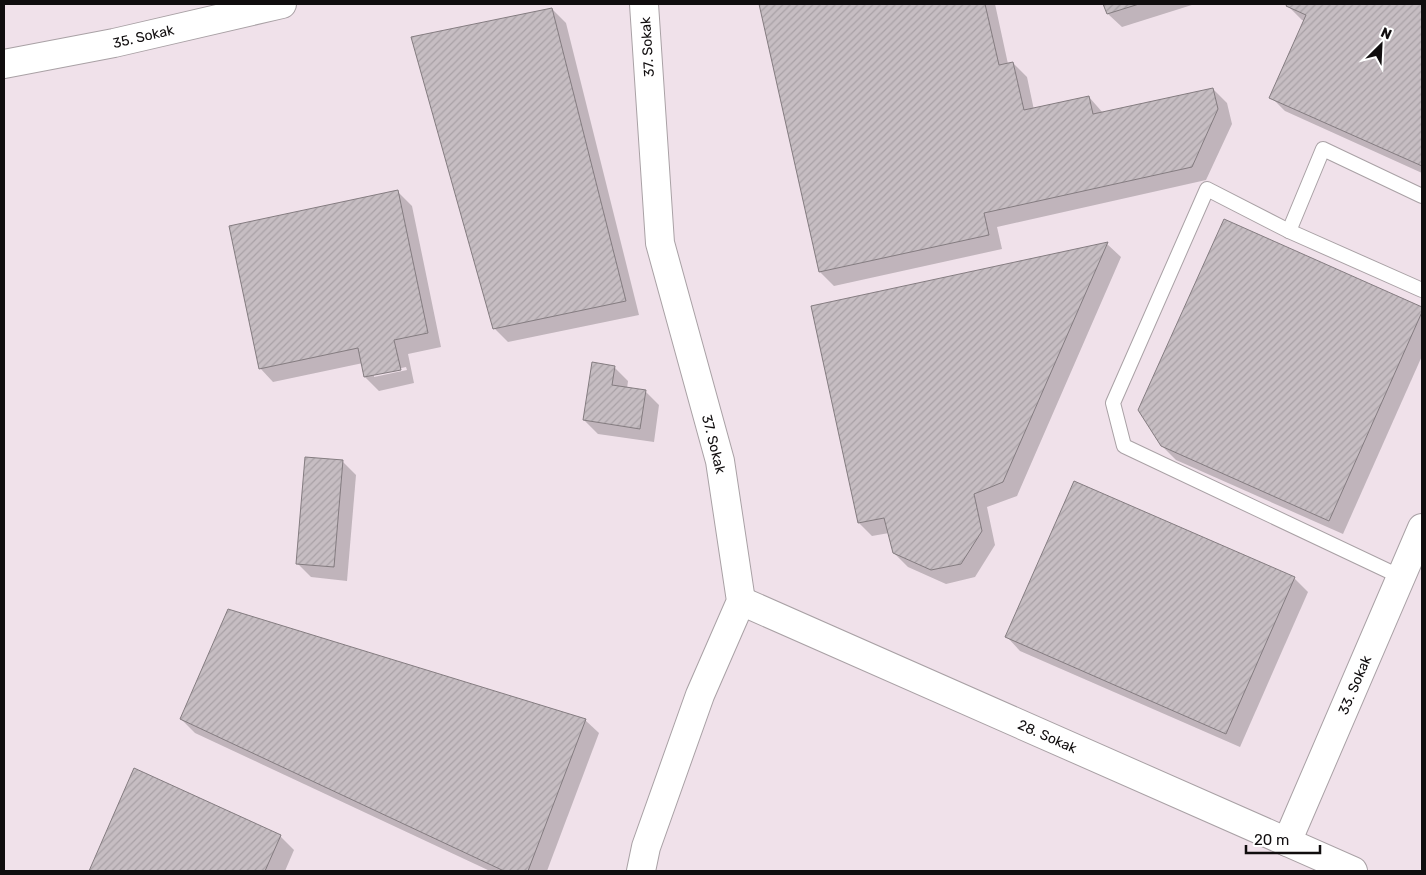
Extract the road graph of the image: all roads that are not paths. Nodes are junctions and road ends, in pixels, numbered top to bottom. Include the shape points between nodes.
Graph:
1 (282, 4) edge
2 (644, 4) edge
3 (4, 64) edge
4 (1422, 196) edge
5 (1289, 230) junction
6 (1422, 290) edge
7 (1422, 528) edge
8 (1401, 577) junction
9 (741, 601) junction
10 (1287, 842) junction
11 (641, 871) edge
12 (1353, 871) edge

1 - 3 street, 35. Sokak via 114,43
2 - 9 street, 37. Sokak via 660,243 720,461
4 - 5 lane via 1323,149
5 - 6 lane
5 - 8 lane via 1207,189 1113,403 1124,446
7 - 8 street, 33. Sokak
8 - 10 street, 33. Sokak
9 - 10 street, 28. Sokak
9 - 11 street via 700,695 646,847
10 - 12 street, 28. Sokak

